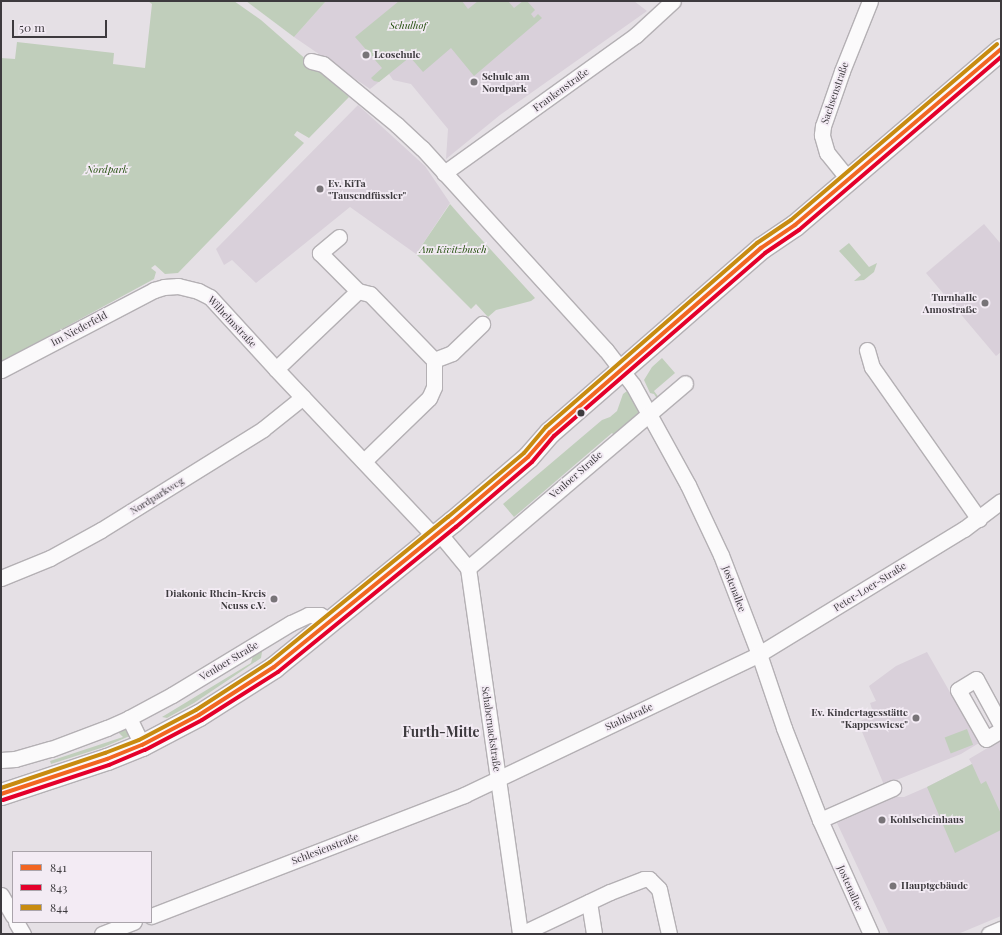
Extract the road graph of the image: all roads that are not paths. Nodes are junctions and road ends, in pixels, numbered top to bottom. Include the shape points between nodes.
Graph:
1 (673, 1) edge
2 (870, 1) edge
3 (1001, 49) edge
4 (311, 61) dead end
5 (444, 173) junction
6 (849, 180) junction
7 (339, 237) dead end
8 (157, 289) joint
9 (358, 291) junction
10 (482, 324) dead end
11 (868, 350) dead end
12 (434, 360) junction
13 (1, 370) edge
14 (276, 370) junction
15 (622, 370) junction
16 (685, 383) dead end
17 (303, 397) junction
18 (649, 413) junction
19 (364, 461) junction
20 (1001, 501) edge
21 (979, 519) junction
22 (437, 535) junction
23 (468, 568) junction
24 (1, 578) edge
25 (330, 621) junction
26 (759, 654) junction
27 (129, 718) junction
28 (1001, 725) edge
29 (1001, 730) edge
30 (142, 745) junction
31 (1, 760) edge
32 (498, 779) junction
33 (893, 788) dead end
34 (1, 794) edge
35 (820, 820) junction
36 (1, 895) edge
37 (589, 902) junction
38 (12, 914) edge
39 (152, 916) edge
40 (17, 923) edge
41 (131, 923) edge
42 (1001, 929) edge
43 (23, 934) edge
44 (102, 934) edge
45 (521, 934) edge
46 (594, 934) edge
47 (669, 934) edge
48 (871, 934) edge
49 (990, 934) edge

1 - 5 street, Frankenstraße via 636,35
2 - 6 street, Sachsenstraße via 823,126 822,135 827,153
3 - 6 main road
4 - 5 street via 322,64 367,99 422,148
5 - 15 street
6 - 15 main road via 796,225 762,248
7 - 9 street via 320,253
8 - 13 street, Im Niederfeld
8 - 14 street, Wilhelmstraße via 187,287 210,297
9 - 12 street via 370,294
9 - 14 street
10 - 12 street via 452,353
11 - 21 street via 872,367
12 - 19 street via 434,387 429,398
14 - 17 street, Wilhelmstraße
15 - 18 street, Jostenallee
15 - 22 main road via 550,432 528,457
16 - 18 street, Venloer Straße
17 - 19 street, Wilhelmstraße
17 - 24 street, Nordparkweg via 263,429 101,530 50,558
18 - 23 street, Venloer Straße
18 - 26 street, Jostenallee via 688,485 721,555
19 - 22 street, Wilhelmstraße
20 - 21 street, Peter-Loer-Straße
21 - 26 street, Peter-Loer-Straße
22 - 23 street
22 - 25 main road
23 - 32 street, Schabernackstraße
25 - 27 street, Venloer Straße via 320,615 308,616 291,623
25 - 30 main road via 268,671 199,715
26 - 32 street, Stahlstraße
26 - 35 street, Jostenallee via 784,728
27 - 30 street
27 - 31 street, Venloer Straße via 51,748 15,759
28 - 29 street via 976,679 958,690 986,739
30 - 34 main road
32 - 39 street, Schlesienstraße via 421,812
32 - 45 street, Schabernackstraße
33 - 35 street
35 - 48 street, Jostenallee
36 - 38 street
37 - 45 street
37 - 46 street
37 - 47 street via 637,880 649,879 659,889
40 - 43 street
41 - 44 street
42 - 49 street

